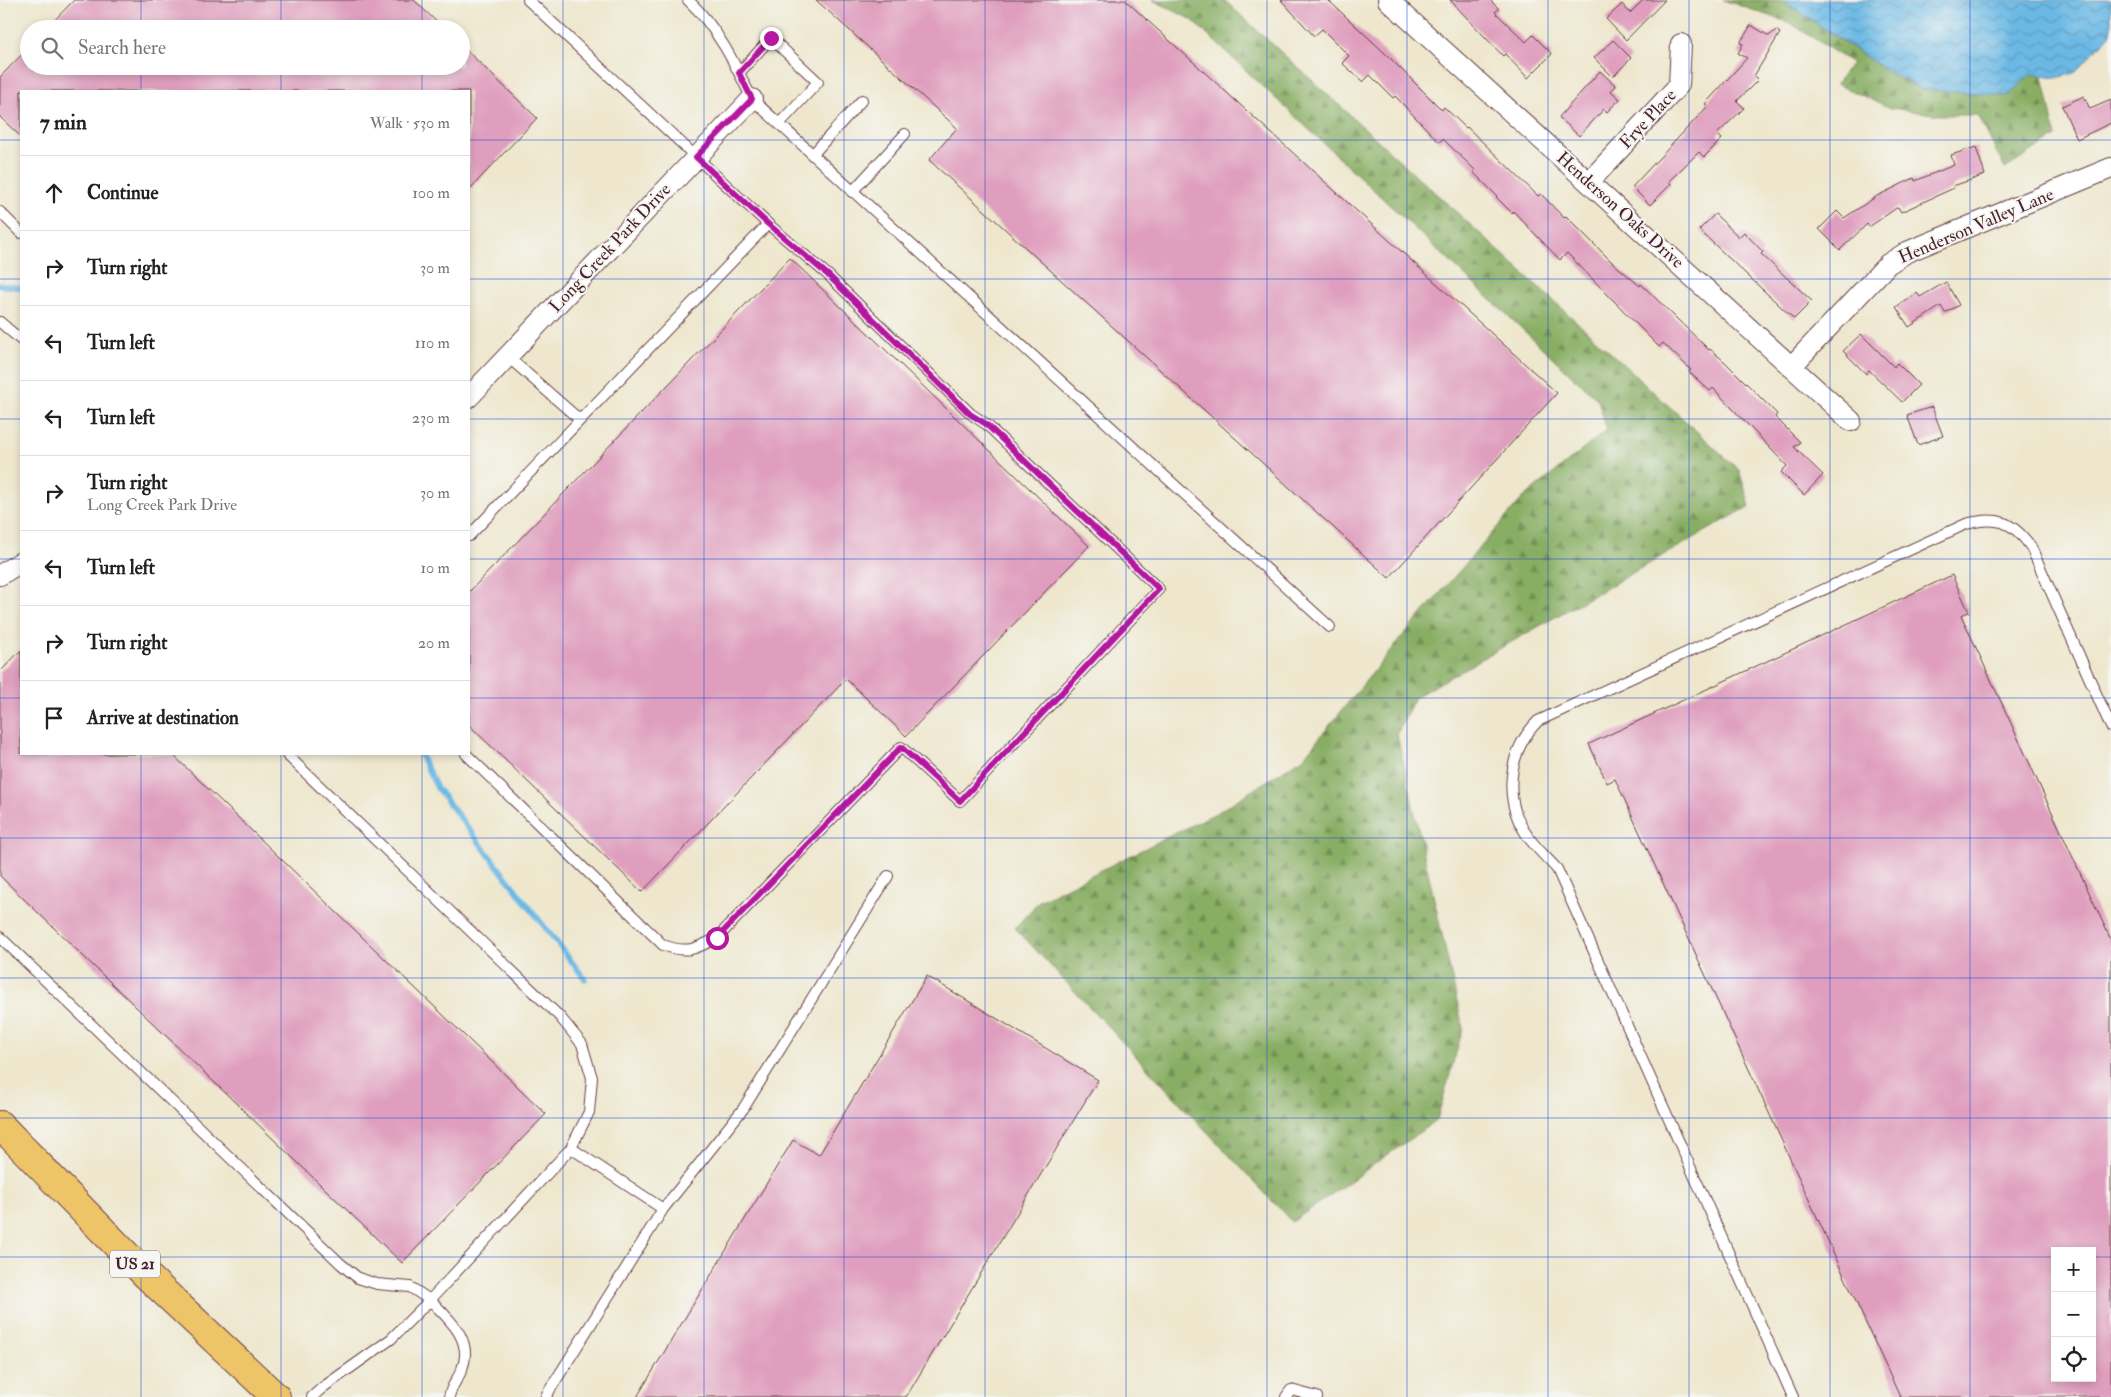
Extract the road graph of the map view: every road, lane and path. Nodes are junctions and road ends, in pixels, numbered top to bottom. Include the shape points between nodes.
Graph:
1 (528, 0) edge
2 (688, 0) edge
3 (1388, 0) edge
4 (1682, 44) dead end
5 (739, 73) junction
6 (752, 99) junction
7 (862, 100) dead end
8 (779, 124) junction
9 (905, 134) dead end
10 (812, 155) junction
11 (696, 157) junction
12 (2111, 168) edge
13 (1589, 182) junction
14 (852, 192) junction
15 (0, 212) edge
16 (768, 224) junction
17 (20, 232) edge
18 (0, 322) edge
19 (20, 339) edge
20 (508, 356) junction
21 (1791, 367) junction
22 (470, 396) edge
23 (580, 420) junction
24 (1851, 421) dead end
25 (470, 535) edge
26 (20, 563) edge
27 (0, 575) edge
28 (1330, 627) dead end
29 (2111, 727) edge
30 (287, 755) edge
31 (467, 755) edge
32 (888, 876) dead end
33 (0, 936) edge
34 (0, 1125) edge
35 (571, 1148) junction
36 (663, 1208) junction
37 (430, 1300) junction
38 (546, 1396) edge
39 (276, 1397) edge
40 (312, 1397) edge
41 (449, 1397) edge
42 (1286, 1397) edge
43 (1317, 1397) edge
44 (1793, 1397) edge

1 - 11 lane
2 - 5 lane via 707,18
3 - 13 street, Henderson Oaks Drive
4 - 13 street, Frye Place via 1679,85
5 - 6 lane
5 - 8 lane via 771,38 818,82
6 - 8 lane
6 - 11 street, Long Creek Park Drive
7 - 10 lane
8 - 10 lane
9 - 14 lane
10 - 14 lane
11 - 16 lane
11 - 20 street, Long Creek Park Drive
12 - 21 street, Henderson Valley Lane via 1907,252 1888,264
13 - 21 street, Henderson Oaks Drive
14 - 28 lane
15 - 17 lane
16 - 23 lane
16 - 31 lane via 828,275 970,414 986,424 1159,589 960,801 901,747 717,938 696,949 678,951 663,945
18 - 19 lane
20 - 22 street, Long Creek Park Drive
20 - 23 lane
21 - 24 street, Henderson Oaks Drive
23 - 25 lane
26 - 27 street
29 - 44 lane via 2021,532 2001,520 1984,519 1966,524 1538,721 1525,734 1514,758 1511,787 1516,814 1528,837 1557,869
30 - 35 lane via 560,1016 582,1044 592,1078 589,1112
32 - 36 lane via 743,1109
33 - 37 lane via 341,1264 358,1278 377,1284 410,1287
34 - 39 main road, US 21 via 145,1274
35 - 36 lane
35 - 37 lane
36 - 38 lane
37 - 40 lane via 391,1339
37 - 41 lane via 452,1321 462,1337 466,1354
42 - 43 lane via 1291,1390

